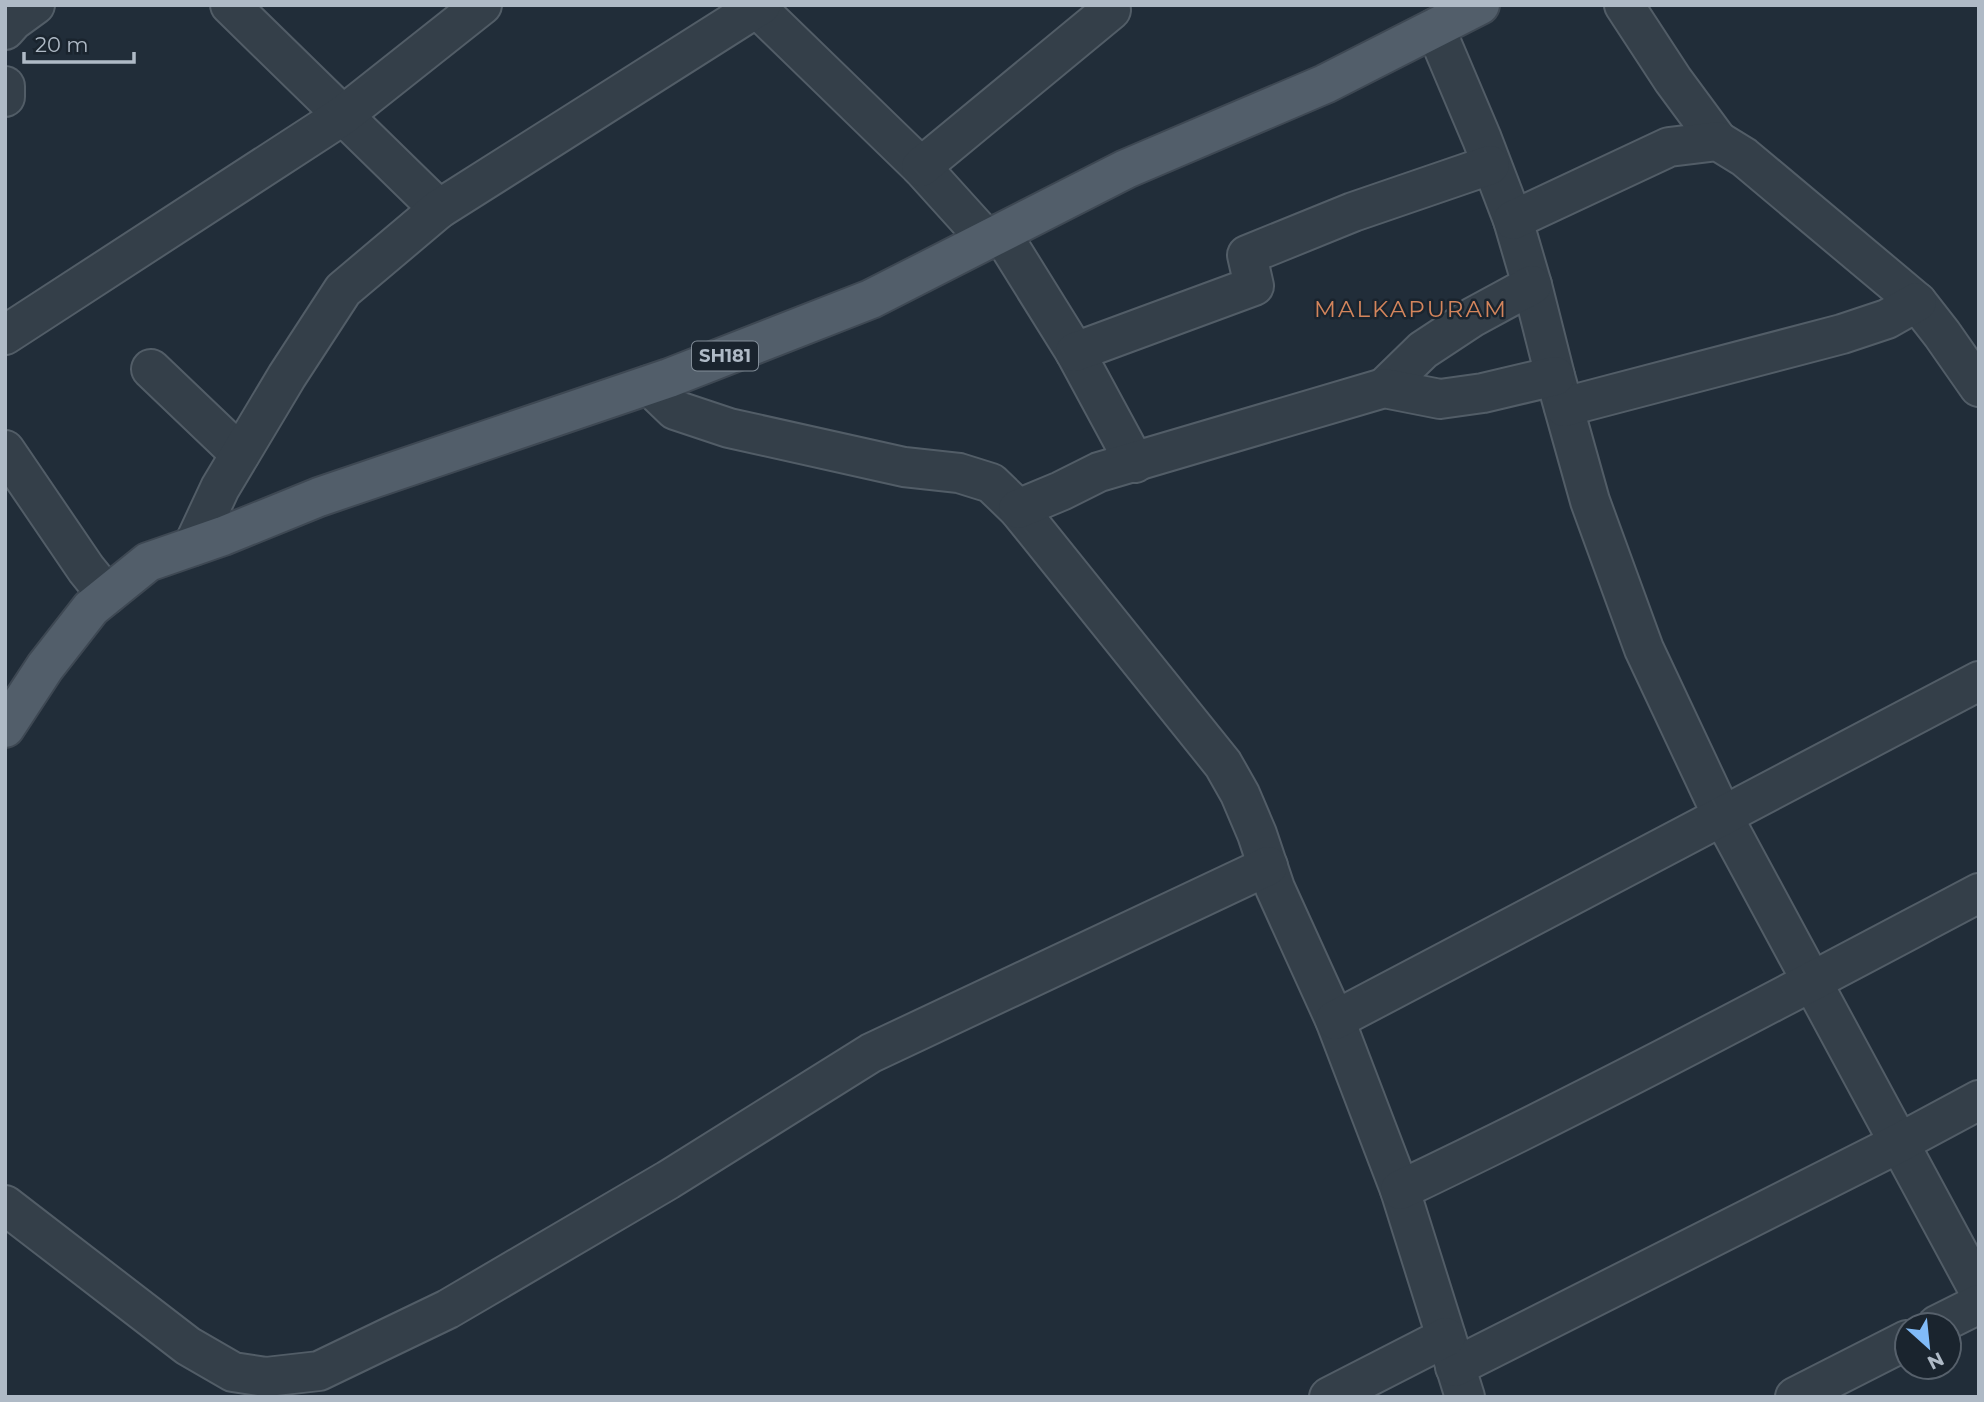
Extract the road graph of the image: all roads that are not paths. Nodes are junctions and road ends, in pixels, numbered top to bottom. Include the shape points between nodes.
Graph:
1 (35, 5) edge
2 (230, 5) edge
3 (482, 5) edge
4 (1624, 5) edge
5 (757, 6) edge
6 (1478, 6) edge
7 (1111, 10) dead end
8 (1436, 28) junction
9 (5, 30) edge
10 (5, 86) edge
11 (5, 97) edge
12 (342, 116) junction
13 (1718, 141) junction
14 (1490, 165) junction
15 (921, 167) junction
16 (439, 209) junction
17 (1513, 220) junction
18 (994, 237) junction
19 (1532, 285) junction
20 (1917, 302) junction
21 (5, 335) edge
22 (1075, 352) junction
23 (151, 369) dead end
24 (649, 385) junction
25 (1979, 387) edge
26 (1384, 388) junction
27 (1560, 392) junction
28 (5, 450) edge
29 (240, 454) junction
30 (1135, 463) junction
31 (1018, 509) junction
32 (193, 546) junction
33 (107, 595) junction
34 (1979, 681) edge
35 (5, 728) edge
36 (1722, 815) junction
37 (1268, 866) junction
38 (1979, 893) edge
39 (1812, 982) junction
40 (1335, 1020) junction
41 (1979, 1100) edge
42 (1899, 1143) junction
43 (1400, 1190) junction
44 (5, 1205) edge
45 (1979, 1292) edge
46 (1979, 1304) edge
47 (1963, 1312) edge
48 (1893, 1347) edge
49 (1456, 1367) edge
50 (1329, 1397) edge
51 (1795, 1397) edge

1 - 9 street
2 - 12 street
3 - 12 street
4 - 13 street
5 - 15 street
5 - 16 street
6 - 8 main road, SH181
7 - 15 street
8 - 14 street
8 - 18 main road, SH181 via 1325,84 1126,169
10 - 11 street
12 - 16 street
12 - 21 street
13 - 17 street via 1669,148
13 - 20 street via 1744,157
14 - 17 street
14 - 22 street via 1353,212 1247,255 1254,286
15 - 18 street
16 - 29 street via 344,290
17 - 19 street
18 - 22 street
18 - 24 main road, SH181 via 871,299
19 - 26 street via 1423,350
19 - 27 street
20 - 25 street
20 - 27 street via 1842,334
22 - 30 street
23 - 29 street
24 - 31 street via 675,410 729,428 991,483
24 - 32 main road, SH181 via 319,497
26 - 27 street via 1440,399
26 - 30 street
27 - 36 street via 1590,501 1644,649
28 - 33 street
29 - 32 street
30 - 31 street via 1099,472
31 - 37 street via 1223,764 1249,814
32 - 33 main road, SH181 via 148,562
33 - 35 main road, SH181 via 91,608 45,667
34 - 36 street
36 - 39 street
36 - 40 street
37 - 40 street
37 - 44 street via 871,1053 668,1180 448,1309 319,1371 266,1377 233,1372 188,1346
38 - 39 street
39 - 42 street
39 - 43 street
40 - 43 street
41 - 42 street
42 - 45 street
42 - 49 street
43 - 49 street
46 - 47 street
48 - 51 street
49 - 50 street

